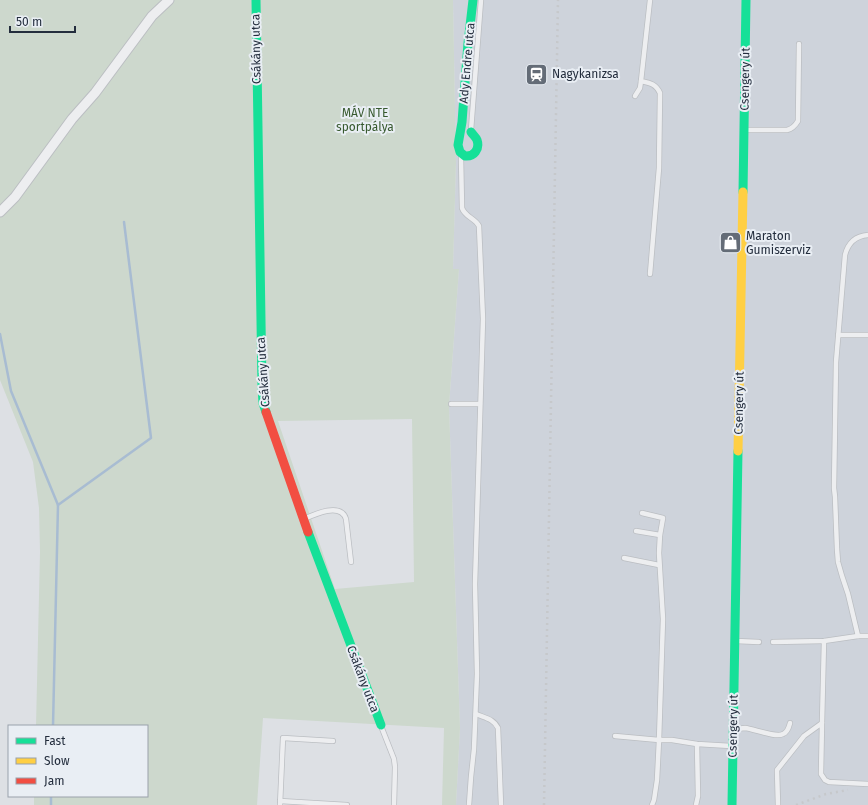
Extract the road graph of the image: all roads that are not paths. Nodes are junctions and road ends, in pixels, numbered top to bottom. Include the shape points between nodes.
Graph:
1 (169, 0) edge
2 (256, 0) edge
3 (473, 0) edge
4 (481, 0) edge
5 (650, 0) edge
6 (746, 0) edge
7 (799, 44) dead end
8 (641, 81) junction
9 (635, 96) dead end
10 (462, 125) junction
11 (744, 130) junction
12 (471, 132) junction
13 (461, 155) junction
14 (0, 212) edge
15 (868, 235) edge
16 (650, 274) dead end
17 (838, 335) junction
18 (868, 335) edge
19 (451, 404) dead end
20 (480, 404) junction
21 (642, 513) dead end
22 (302, 519) junction
23 (636, 531) dead end
24 (660, 535) junction
25 (624, 558) dead end
26 (351, 562) dead end
27 (659, 565) junction
28 (858, 636) junction
29 (868, 636) edge
30 (824, 640) junction
31 (735, 641) junction
32 (759, 642) dead end
33 (773, 642) dead end
34 (476, 714) junction
35 (790, 723) dead end
36 (822, 723) junction
37 (381, 724) joint
38 (734, 729) junction
39 (615, 736) dead end
40 (659, 740) junction
41 (333, 741) dead end
42 (697, 744) junction
43 (733, 746) junction
44 (868, 784) edge
45 (280, 803) edge
46 (347, 805) edge
47 (394, 805) edge
48 (469, 805) edge
49 (501, 805) edge
50 (652, 805) edge
51 (696, 805) edge
52 (732, 805) edge
53 (778, 805) edge

1 - 14 street via 152,16 15,197
2 - 22 street, Csákány utca via 262,395
3 - 10 street, Ady Endre utca
4 - 12 lane
5 - 8 lane
6 - 11 street, Csengery út
7 - 11 lane via 798,121 787,130
8 - 9 lane
8 - 16 lane via 655,85 660,93 658,168
10 - 12 street
10 - 13 street, Ady Endre utca via 458,144
11 - 31 street, Csengery út
12 - 13 street via 478,148 474,154
13 - 20 lane via 463,212 479,226 483,319
15 - 17 lane via 856,238 847,248
17 - 18 lane
17 - 28 lane via 834,488 837,549 838,562
19 - 20 lane
20 - 34 lane via 475,584
21 - 24 lane via 663,518
22 - 26 lane via 332,510 343,513
22 - 37 street, Csákány utca
23 - 24 lane
24 - 27 lane
25 - 27 lane
27 - 40 lane via 663,618
28 - 29 lane
28 - 30 lane
30 - 33 lane
30 - 36 lane
31 - 32 lane
31 - 38 street, Csengery út
34 - 48 lane
34 - 49 lane via 493,721 498,728
35 - 38 lane via 786,732 778,735 745,728
36 - 44 lane via 822,777 829,782
36 - 53 lane via 804,736 777,770
37 - 47 lane via 394,759
38 - 43 street, Csengery út
39 - 40 lane
40 - 42 lane
40 - 50 lane via 657,780
41 - 45 lane via 283,738
42 - 43 lane
42 - 51 lane
43 - 52 street, Csengery út
45 - 46 lane

